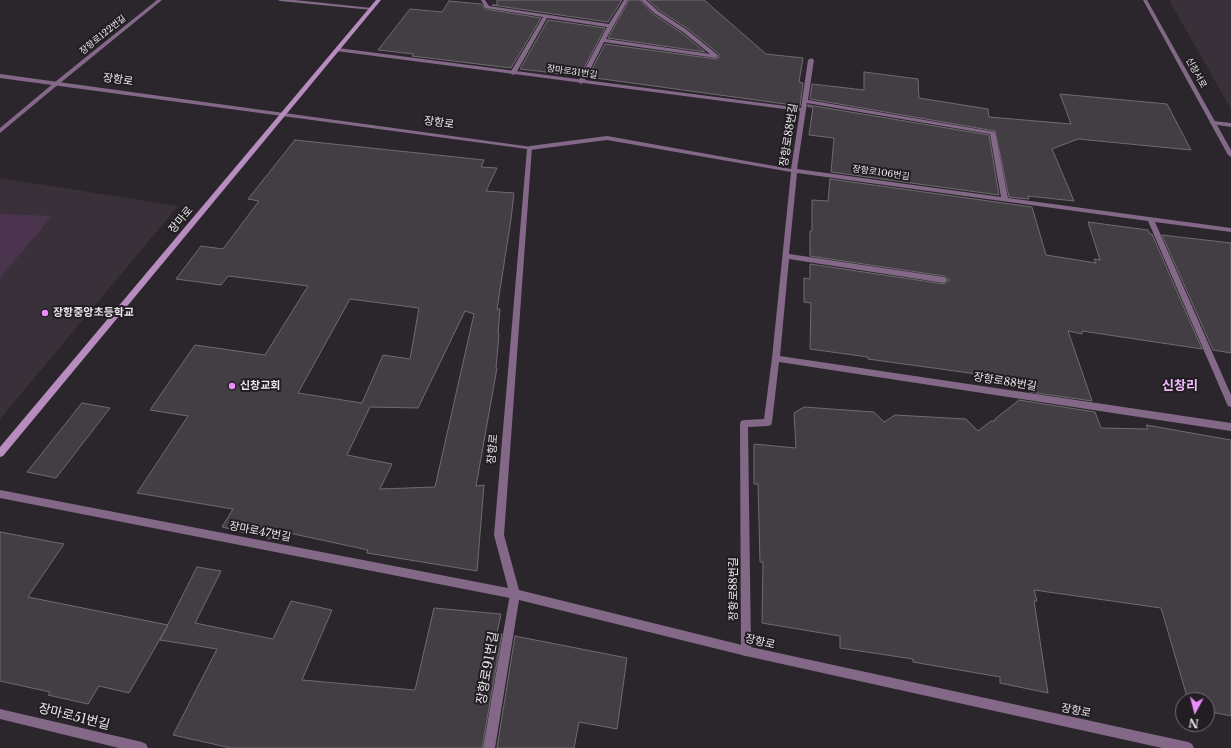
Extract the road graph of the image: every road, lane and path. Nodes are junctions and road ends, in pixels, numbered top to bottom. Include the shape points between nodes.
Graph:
1 (160, 0) edge
2 (280, 0) edge
3 (379, 0) edge
4 (483, 0) edge
5 (626, 0) edge
6 (643, 0) edge
7 (1145, 0) edge
8 (372, 9) junction
9 (546, 16) junction
10 (610, 26) junction
11 (603, 40) junction
12 (338, 50) junction
13 (812, 60) dead end
14 (513, 73) junction
15 (0, 76) edge
16 (582, 82) junction
17 (57, 83) junction
18 (806, 101) junction
19 (804, 110) junction
20 (284, 114) junction
21 (1213, 123) junction
22 (1231, 125) edge
23 (0, 131) edge
24 (530, 148) junction
25 (1231, 155) edge
26 (794, 171) junction
27 (1005, 199) junction
28 (1150, 218) junction
29 (1231, 230) edge
30 (785, 256) junction
31 (944, 280) dead end
32 (776, 358) junction
33 (1231, 404) edge
34 (1231, 427) edge
35 (0, 453) edge
36 (0, 494) edge
37 (515, 594) junction
38 (746, 651) junction
39 (0, 714) edge
40 (142, 748) edge
41 (489, 748) edge
42 (1188, 748) edge

1 - 17 street, 장항로122번길
2 - 8 street
3 - 8 main road, 장마로
4 - 9 street via 487,7
5 - 10 street
6 - 11 street via 716,56
7 - 21 street, 신창서로
8 - 12 main road, 장마로
9 - 10 street
9 - 14 street
10 - 11 street
11 - 16 street
12 - 14 street, 장마로31번길
12 - 20 main road, 장마로
13 - 18 street, 장항로88번길
14 - 16 street, 장마로31번길
15 - 17 street, 장항로
16 - 19 street, 장마로31번길
17 - 20 street, 장항로
17 - 23 street, 장항로122번길
18 - 19 street, 장항로88번길
18 - 27 street via 993,133
19 - 26 street, 장항로88번길
20 - 24 street, 장항로
20 - 35 main road, 장마로
21 - 22 street
21 - 25 street, 신창서로
24 - 26 street, 장항로106번길 via 607,138
24 - 37 street, 장항로 via 499,535
26 - 27 street, 장항로106번길
26 - 30 street, 장항로88번길
27 - 28 street, 장항로106번길
28 - 29 street, 장항로106번길
28 - 33 street
30 - 31 street
30 - 32 street, 장항로88번길
32 - 34 street, 장항로88번길
32 - 38 street, 장항로88번길 via 768,422 744,424
36 - 37 street, 장마로47번길
37 - 38 street, 장항로
37 - 41 street, 장항로91번길
38 - 42 street, 장항로
39 - 40 street, 장마로51번길

